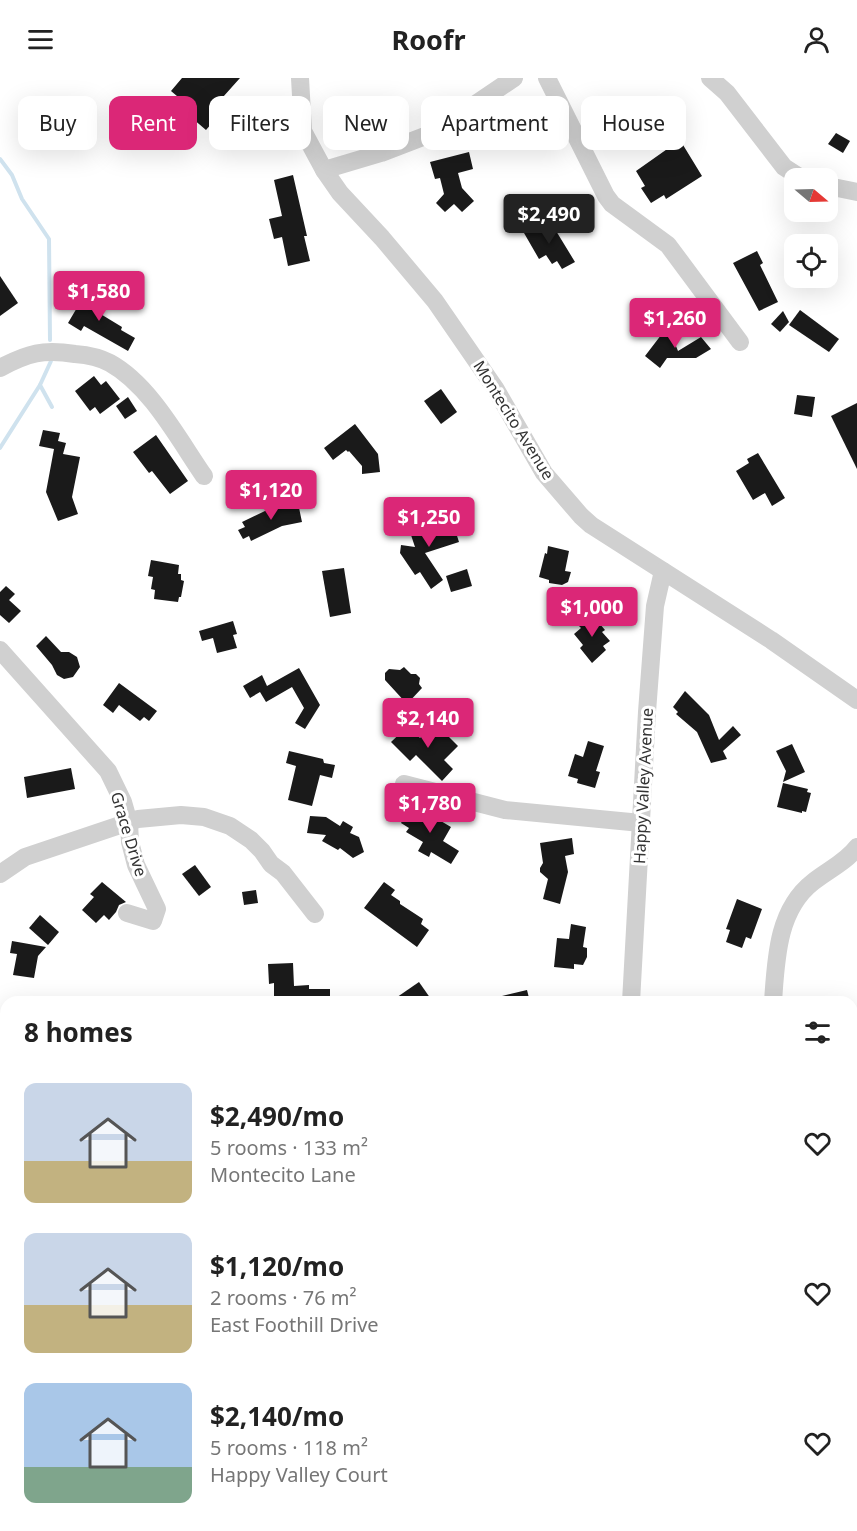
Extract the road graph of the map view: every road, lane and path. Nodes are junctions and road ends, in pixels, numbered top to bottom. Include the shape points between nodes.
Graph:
1 (300, 78) edge
2 (514, 78) edge
3 (547, 78) edge
4 (710, 78) edge
5 (786, 168) edge
6 (324, 170) junction
7 (838, 188) edge
8 (857, 192) edge
9 (740, 342) dead end
10 (0, 368) edge
11 (204, 477) dead end
12 (663, 571) junction
13 (0, 650) edge
14 (857, 700) edge
15 (404, 784) dead end
16 (129, 822) junction
17 (641, 823) junction
18 (857, 847) edge
19 (0, 873) edge
20 (127, 913) dead end
21 (315, 914) dead end
22 (631, 996) edge
23 (774, 996) edge

1 - 6 street, Montecito Avenue via 303,131
2 - 6 street via 433,133
3 - 9 street via 606,196 668,245
4 - 5 street via 727,93
6 - 12 street, Montecito Avenue via 445,315 495,388 544,473 570,504 591,525
7 - 8 street
10 - 11 street via 41,351 93,356 111,364 136,383
12 - 14 street, Montecito Avenue
12 - 17 street, Happy Valley Avenue via 655,606
13 - 16 street, Grace Drive via 108,771
15 - 17 street via 505,810
16 - 19 street via 25,857
16 - 20 street, Grace Drive via 136,865 157,909 153,921
16 - 21 street via 181,815 204,817 230,826 262,851
17 - 22 street, Happy Valley Avenue
18 - 23 street via 795,902 779,943

